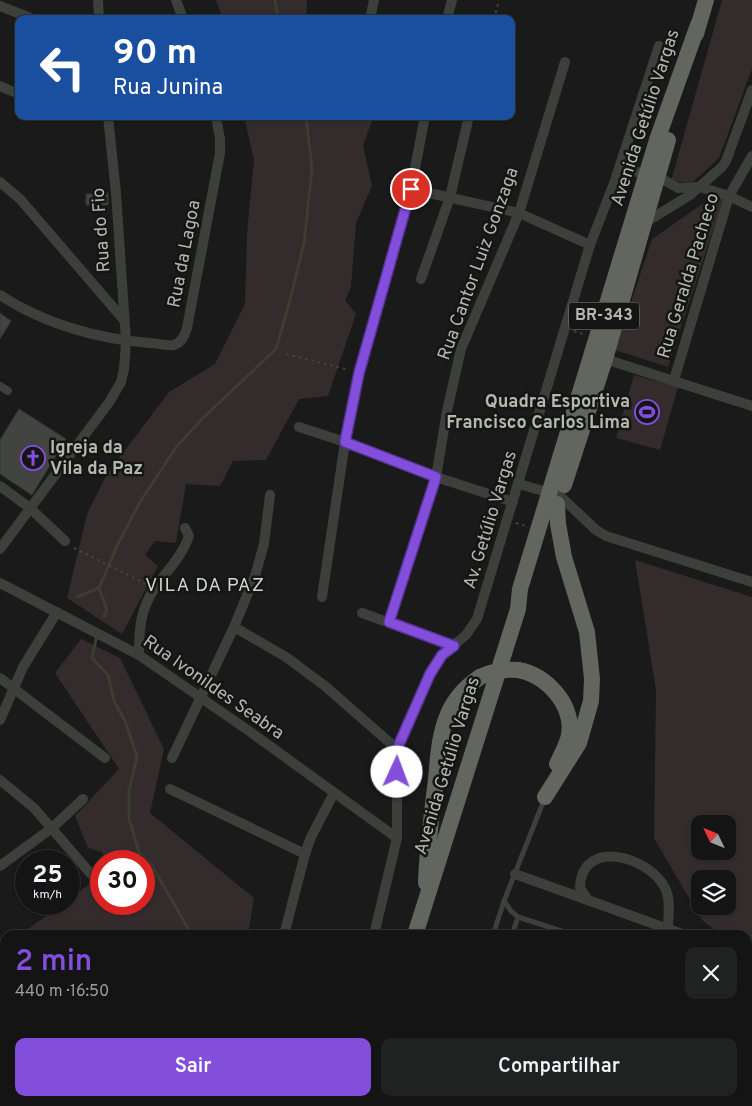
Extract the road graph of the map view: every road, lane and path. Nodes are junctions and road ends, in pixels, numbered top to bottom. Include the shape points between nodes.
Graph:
1 (98, 0) edge
2 (176, 0) edge
3 (374, 0) edge
4 (452, 0) edge
5 (499, 0) edge
6 (706, 0) edge
7 (0, 6) edge
8 (23, 15) edge
9 (99, 15) edge
10 (182, 15) edge
11 (371, 15) edge
12 (448, 15) edge
13 (495, 15) edge
14 (659, 46) dead end
15 (565, 62) dead end
16 (0, 86) edge
17 (752, 90) edge
18 (15, 92) edge
19 (108, 120) edge
20 (217, 120) edge
21 (425, 120) edge
22 (468, 120) edge
23 (752, 156) edge
24 (653, 176) junction
25 (616, 178) junction
26 (0, 182) edge
27 (700, 187) junction
28 (411, 189) junction
29 (730, 196) junction
30 (450, 197) junction
31 (752, 207) edge
32 (519, 212) junction
33 (646, 222) junction
34 (590, 245) junction
35 (421, 279) dead end
36 (0, 295) edge
37 (124, 320) junction
38 (126, 341) junction
39 (286, 354) dead end
40 (605, 359) junction
41 (359, 373) junction
42 (674, 380) junction
43 (0, 386) edge
44 (8, 391) dead end
45 (752, 406) edge
46 (299, 427) dead end
47 (345, 442) junction
48 (436, 477) junction
49 (519, 484) junction
50 (0, 486) edge
51 (270, 495) dead end
52 (556, 497) junction
53 (513, 502) junction
54 (30, 508) junction
55 (185, 528) dead end
56 (65, 542) dead end
57 (0, 549) edge
58 (75, 549) dead end
59 (135, 578) dead end
60 (752, 582) edge
61 (0, 583) edge
62 (322, 597) dead end
63 (57, 612) junction
64 (362, 612) dead end
65 (389, 622) junction
66 (234, 627) junction
67 (454, 646) junction
68 (139, 655) junction
69 (0, 678) edge
70 (14, 687) junction
71 (201, 698) junction
72 (0, 720) edge
73 (397, 749) junction
74 (105, 758) dead end
75 (172, 758) dead end
76 (0, 780) edge
77 (170, 789) dead end
78 (334, 793) junction
79 (545, 797) junction
80 (83, 799) dead end
81 (52, 828) junction
82 (397, 838) junction
83 (305, 854) junction
84 (0, 866) edge
85 (90, 873) edge
86 (515, 874) junction
87 (504, 900) junction
88 (588, 900) junction
89 (425, 906) junction
90 (518, 917) junction
91 (668, 929) junction
92 (285, 930) edge
93 (375, 930) edge
94 (417, 930) edge
95 (495, 930) edge
96 (514, 930) edge
97 (558, 930) edge
98 (671, 930) edge

1 - 9 street
2 - 10 street
3 - 11 street
4 - 12 street
5 - 13 path
6 - 24 highway, Avenida Getúlio Vargas / BR-343
7 - 8 street
14 - 25 street, Av. Getúlio Vargas
15 - 32 street, Rua Cantor Luiz Gonzaga
16 - 18 street
17 - 27 street, Rua Geralda Pacheco via 726,161
19 - 37 street, Rua do Fio
20 - 38 street, Rua da Lagoa via 220,153 184,336 174,345
21 - 28 street
22 - 30 street
23 - 29 street, Rua Geralda Pacheco
24 - 25 street via 628,170
24 - 27 street via 678,188
24 - 33 highway, Avenida Getúlio Vargas / BR-343
24 - 52 highway, Avenida Getúlio Vargas / BR-343
25 - 34 street, Av. Getúlio Vargas
26 - 37 street via 20,199
27 - 29 street
27 - 33 street, Rua Geralda Pacheco
28 - 30 street
28 - 41 street
29 - 31 street
29 - 42 street, Rua Geralda Pacheco
30 - 32 street
30 - 35 street
32 - 34 street
32 - 48 street, Rua Cantor Luiz Gonzaga via 461,349
33 - 40 highway, Avenida Getúlio Vargas / BR-343
34 - 49 street, Av. Getúlio Vargas
36 - 38 street, Rua da Lagoa via 30,312 77,330
37 - 38 street, Rua do Fio
38 - 54 street, Rua do Fio via 121,382
39 - 41 path
40 - 42 street
40 - 52 highway, Avenida Getúlio Vargas / BR-343
41 - 47 street
42 - 45 street
43 - 44 street
46 - 47 street
47 - 48 street
47 - 62 street
48 - 53 street
48 - 65 street, Rua Cantor Luiz Gonzaga
49 - 52 street
49 - 53 street, Av. Getúlio Vargas
50 - 54 street
51 - 66 street via 264,544
52 - 60 street via 606,536
52 - 79 highway via 564,557 588,632 592,679 591,701 580,743
52 - 89 highway, Avenida Getúlio Vargas / BR-343 via 530,592 518,609
53 - 67 street, Av. Getúlio Vargas via 478,619
54 - 56 street
54 - 57 street, Rua do Fio
55 - 68 street via 189,536 185,549 154,588 143,610
58 - 59 path
61 - 63 street, Rua Ivonildes Seabra
63 - 68 street, Rua Ivonildes Seabra
63 - 70 street
64 - 65 street
65 - 67 street
66 - 71 street
66 - 73 street via 286,657 325,686
67 - 73 street via 442,655 430,674
68 - 71 street, Rua Ivonildes Seabra
69 - 70 street
70 - 72 street
70 - 74 street
71 - 75 street
71 - 78 street, Rua Ivonildes Seabra
73 - 82 street
76 - 81 street
77 - 83 street
78 - 82 street, Rua Ivonildes Seabra
78 - 83 street
79 - 86 lane
79 - 89 highway, bridge via 569,735 567,713 561,700 543,679 518,670 488,673 458,696 447,716 440,745 427,848
80 - 81 street
81 - 84 street
81 - 85 street
82 - 93 street
83 - 92 street
86 - 87 lane
86 - 88 street
87 - 90 lane
87 - 95 lane
88 - 91 street
88 - 91 street via 580,888 588,865 603,858 628,858 653,873 666,890
89 - 94 highway, Avenida Getúlio Vargas / BR-343
90 - 96 lane
90 - 97 lane
91 - 98 street

